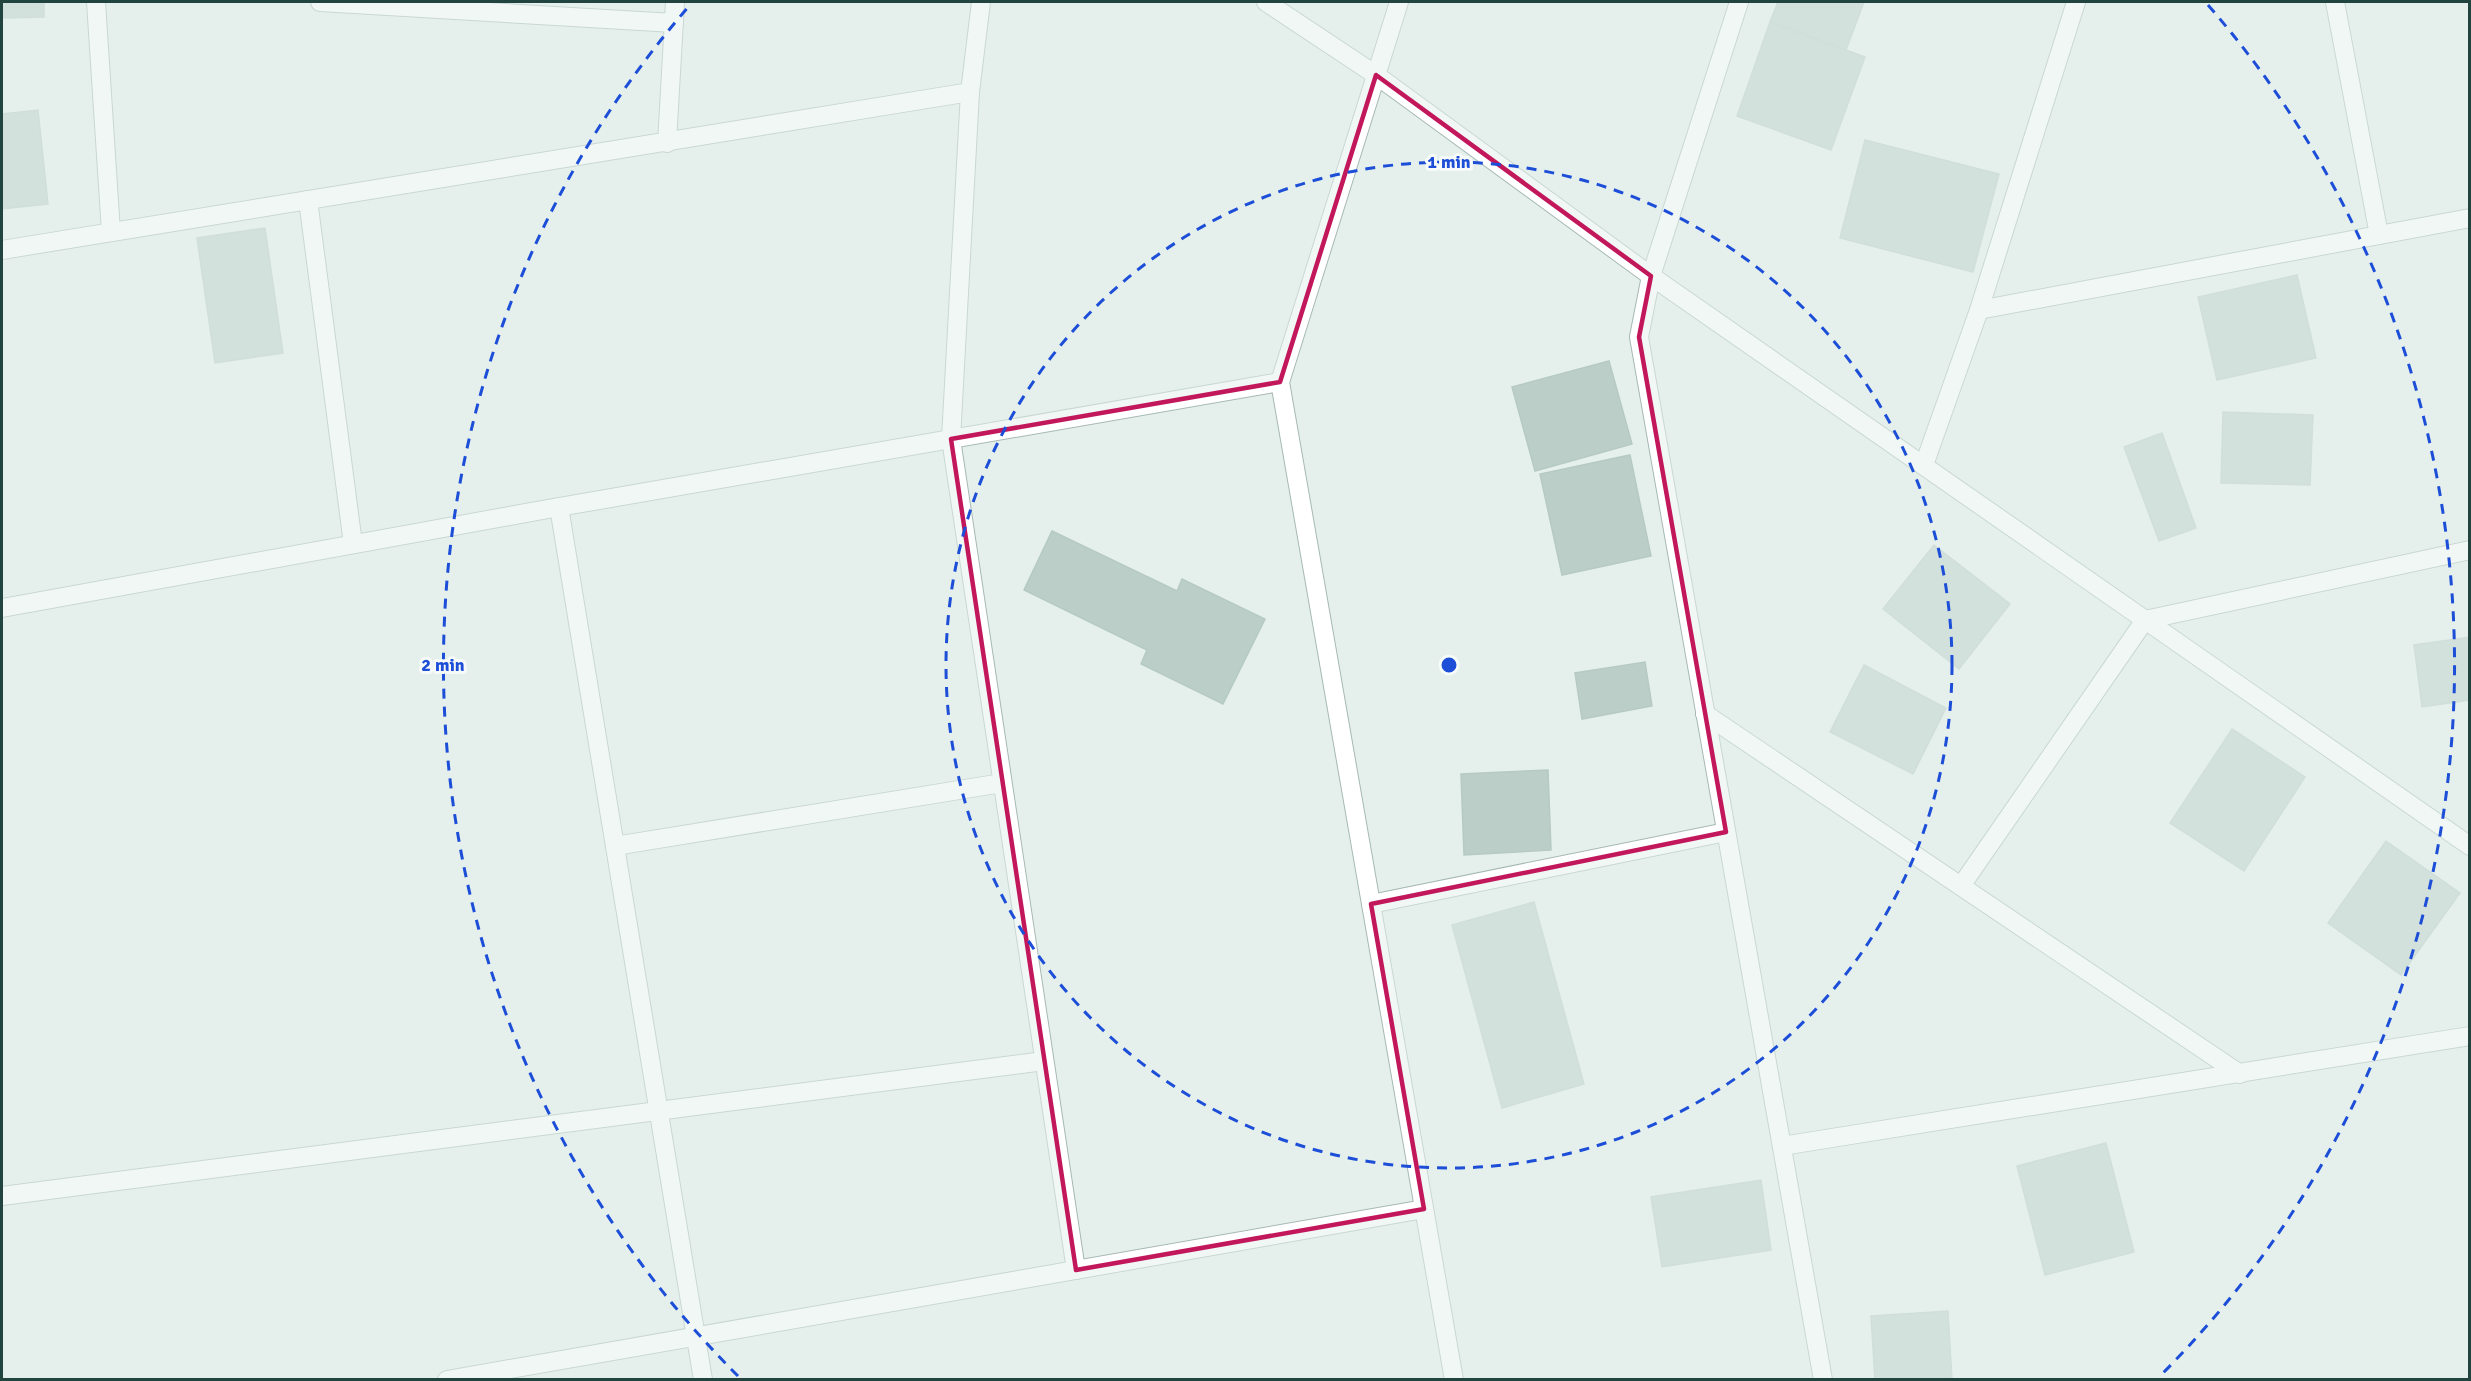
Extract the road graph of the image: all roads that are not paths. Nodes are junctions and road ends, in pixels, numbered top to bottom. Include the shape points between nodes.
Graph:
1 (96, 2) edge
2 (321, 2) edge
3 (675, 2) edge
4 (981, 2) edge
5 (1266, 2) edge
6 (1399, 2) edge
7 (1739, 2) edge
8 (2076, 2) edge
9 (2335, 2) edge
10 (674, 23) junction
11 (1376, 75) junction
12 (970, 92) junction
13 (668, 142) junction
14 (308, 201) junction
15 (2469, 218) edge
16 (111, 232) junction
17 (2379, 235) junction
18 (2, 250) edge
19 (1651, 276) junction
20 (1979, 310) junction
21 (1280, 382) junction
22 (951, 439) junction
23 (1924, 465) junction
24 (559, 507) junction
25 (353, 544) junction
26 (2469, 550) edge
27 (2, 608) edge
28 (2145, 620) junction
29 (1705, 714) junction
30 (1002, 783) junction
31 (1726, 832) junction
32 (615, 846) junction
33 (2469, 846) edge
34 (1961, 886) junction
35 (1371, 904) junction
36 (2469, 1036) edge
37 (1044, 1061) junction
38 (2240, 1074) junction
39 (659, 1111) junction
40 (1782, 1146) junction
41 (2, 1196) edge
42 (1424, 1209) junction
43 (1076, 1270) junction
44 (696, 1336) junction
45 (447, 1380) edge
46 (704, 1380) edge
47 (1454, 1380) edge
48 (1823, 1380) edge

1 - 16 street
2 - 10 street
3 - 10 street
4 - 12 street
5 - 11 street
6 - 11 street
7 - 19 street
8 - 20 street
9 - 17 street
10 - 13 street
11 - 19 street
11 - 21 street
12 - 13 street
12 - 22 street
13 - 14 street
14 - 16 street
14 - 25 street
15 - 17 street
16 - 18 street
17 - 20 street
19 - 23 street
19 - 29 street via 1639,337
20 - 23 street
21 - 22 street
21 - 35 street
22 - 24 street
22 - 30 street
23 - 28 street
24 - 25 street
24 - 32 street
25 - 27 street
26 - 28 street
28 - 33 street
28 - 34 street
29 - 31 street
29 - 34 street
30 - 32 street
30 - 37 street
31 - 35 street
31 - 40 street
32 - 39 street
34 - 38 street
35 - 42 street
36 - 38 street
37 - 39 street
37 - 43 street
38 - 40 street
39 - 41 street
39 - 44 street
40 - 48 street
42 - 43 street
42 - 47 street
43 - 44 street
44 - 45 street
44 - 46 street

